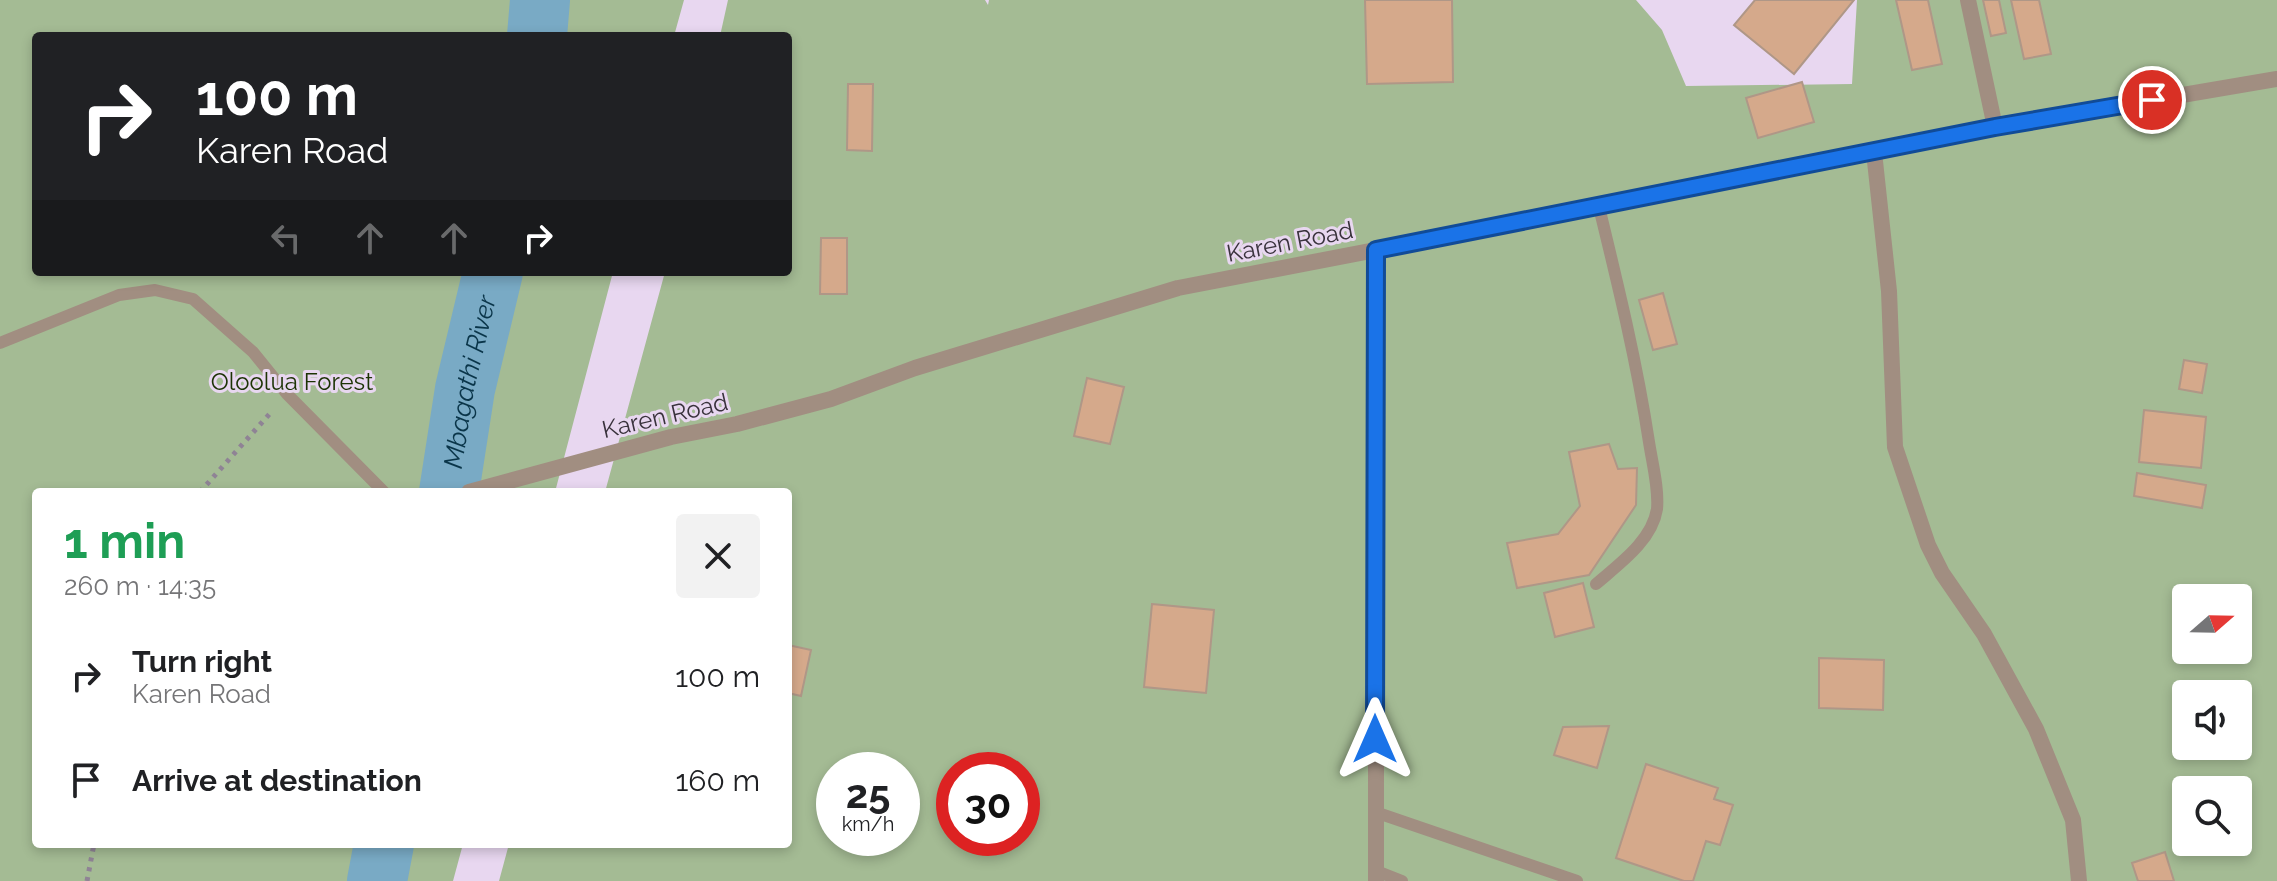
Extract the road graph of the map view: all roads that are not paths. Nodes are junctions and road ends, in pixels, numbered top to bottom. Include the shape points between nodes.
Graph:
1 (1968, 0) edge
2 (2277, 79) edge
3 (1995, 127) junction
4 (1874, 152) junction
5 (1599, 207) junction
6 (1376, 250) junction
7 (0, 343) edge
8 (380, 488) edge
9 (485, 488) edge
10 (1596, 584) dead end
11 (1375, 812) junction
12 (1375, 876) edge
13 (1402, 881) edge
14 (1577, 881) edge
15 (2079, 881) edge

1 - 3 street
2 - 3 street, Karen Road
3 - 4 street, Karen Road
4 - 5 street, Karen Road
4 - 15 street via 1889,291 1895,447 1942,573 1984,634 2036,729 2073,820
5 - 6 street, Karen Road
5 - 10 lane via 1642,399 1657,509 1632,554
6 - 9 street, Karen Road via 1178,288 831,399
6 - 11 street
7 - 8 lane via 119,295 155,290 193,299 253,352
11 - 12 street
11 - 14 lane
12 - 13 lane

